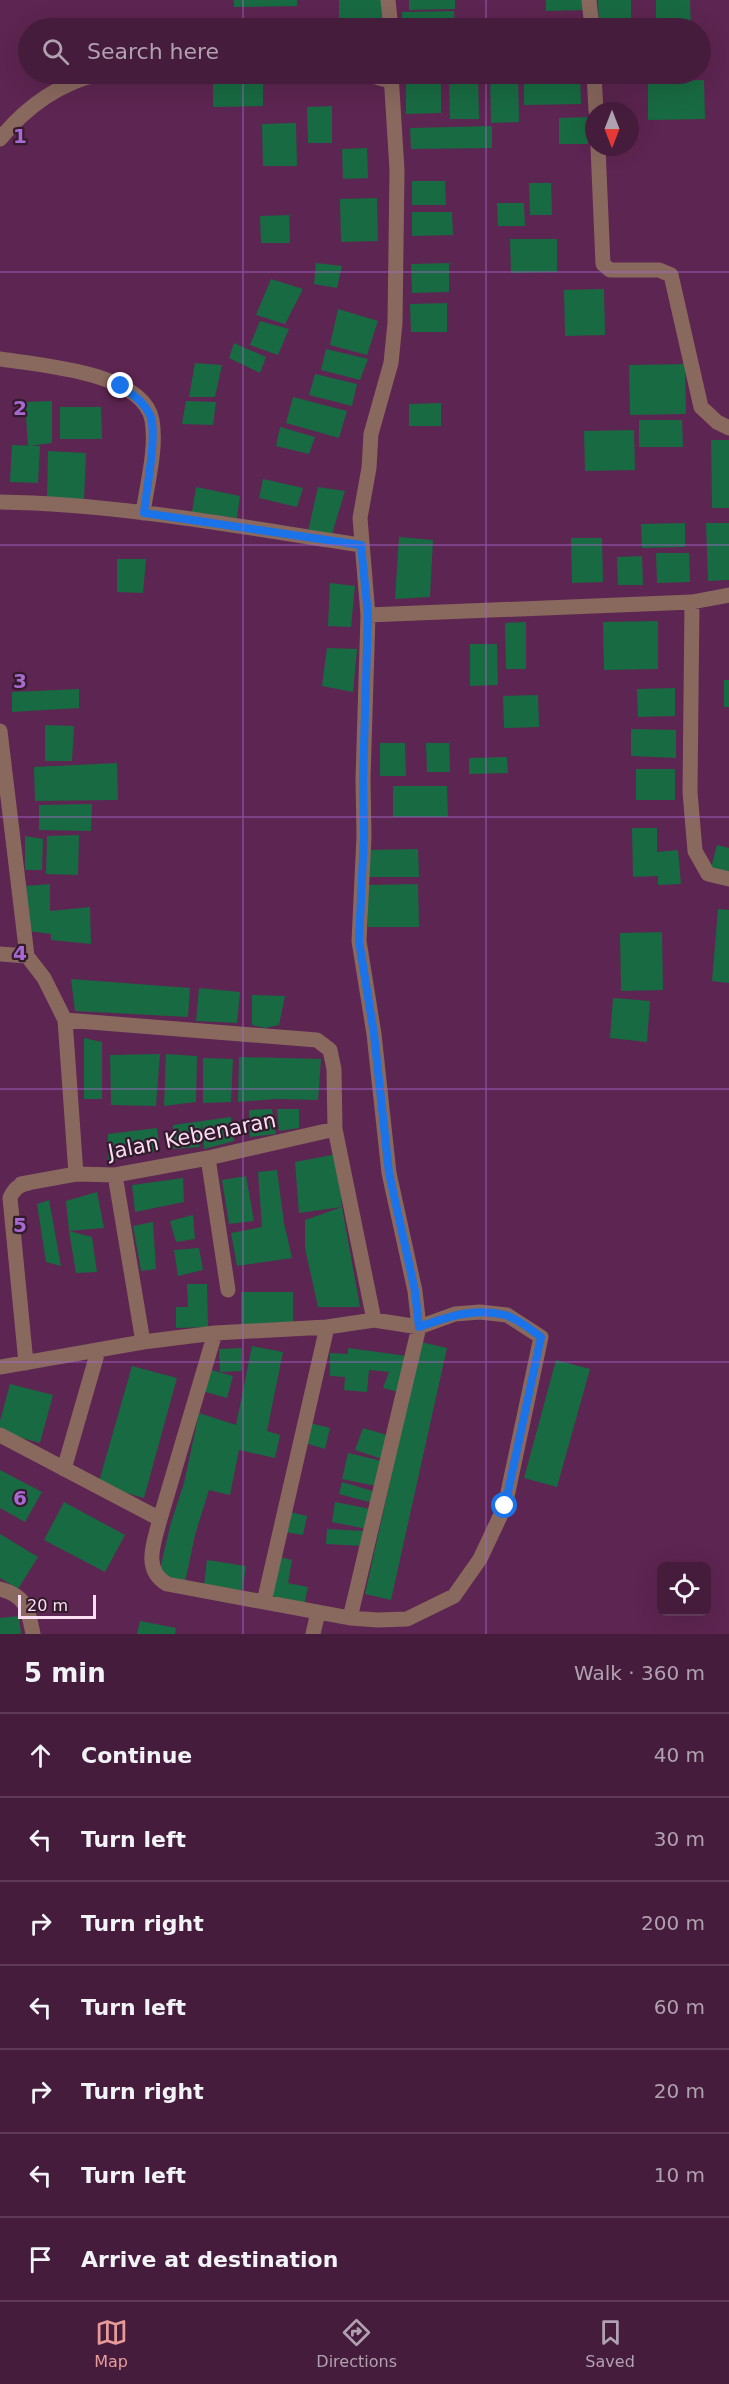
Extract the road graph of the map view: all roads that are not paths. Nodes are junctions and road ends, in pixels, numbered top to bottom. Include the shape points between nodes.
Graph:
1 (388, 0) edge
2 (589, 0) edge
3 (390, 18) edge
4 (591, 18) edge
5 (70, 84) edge
6 (391, 84) edge
7 (595, 84) edge
8 (596, 102) edge
9 (0, 139) edge
10 (598, 156) edge
11 (0, 359) edge
12 (729, 428) edge
13 (0, 502) edge
14 (144, 513) junction
15 (361, 545) junction
16 (729, 595) edge
17 (692, 602) junction
18 (368, 615) junction
19 (0, 731) edge
20 (729, 879) edge
21 (0, 954) edge
22 (27, 956) junction
23 (65, 1020) junction
24 (335, 1129) junction
25 (208, 1158) junction
26 (76, 1174) junction
27 (115, 1175) junction
28 (228, 1290) dead end
29 (375, 1320) junction
30 (327, 1327) junction
31 (419, 1327) junction
32 (215, 1333) junction
33 (144, 1342) junction
34 (98, 1351) junction
35 (26, 1363) junction
36 (0, 1367) edge
37 (0, 1435) edge
38 (64, 1468) junction
39 (160, 1519) junction
40 (0, 1589) edge
41 (264, 1602) junction
42 (318, 1612) junction
43 (350, 1618) junction
44 (33, 1634) edge
45 (313, 1634) edge

1 - 3 street
2 - 4 street
5 - 9 street via 38,101
6 - 15 street via 397,170 395,323 392,363 371,434 360,518
7 - 8 street
10 - 12 street via 603,264 610,270 659,270 671,275 701,406
11 - 14 street via 97,376 142,401 151,417 153,436
13 - 14 street via 56,503
14 - 15 street
15 - 18 street
16 - 17 street
17 - 18 street
17 - 20 street via 690,792 694,851 708,874
18 - 31 street via 359,941 389,1173
19 - 22 street
21 - 22 street
22 - 23 street via 45,978
23 - 24 street via 317,1040 330,1050 332,1059
23 - 26 street
24 - 25 street, Jalan Kebenaran
24 - 29 street
25 - 27 street, Jalan Kebenaran
25 - 28 street
26 - 27 street, Jalan Kebenaran
26 - 35 street, Jalan Kebenaran via 21,1184 10,1198
27 - 33 street
29 - 30 street
29 - 31 street
30 - 32 street
30 - 41 street
31 - 43 street
31 - 43 street via 455,1314 480,1312 507,1315 541,1337 505,1506 480,1559 454,1596 408,1619
32 - 33 street
32 - 39 street
33 - 34 street
34 - 35 street
34 - 38 street
35 - 36 street
37 - 38 street
38 - 39 street
39 - 41 street via 152,1552 156,1578 167,1584
40 - 44 street via 12,1592 24,1602
41 - 42 street
42 - 43 street
42 - 45 street

